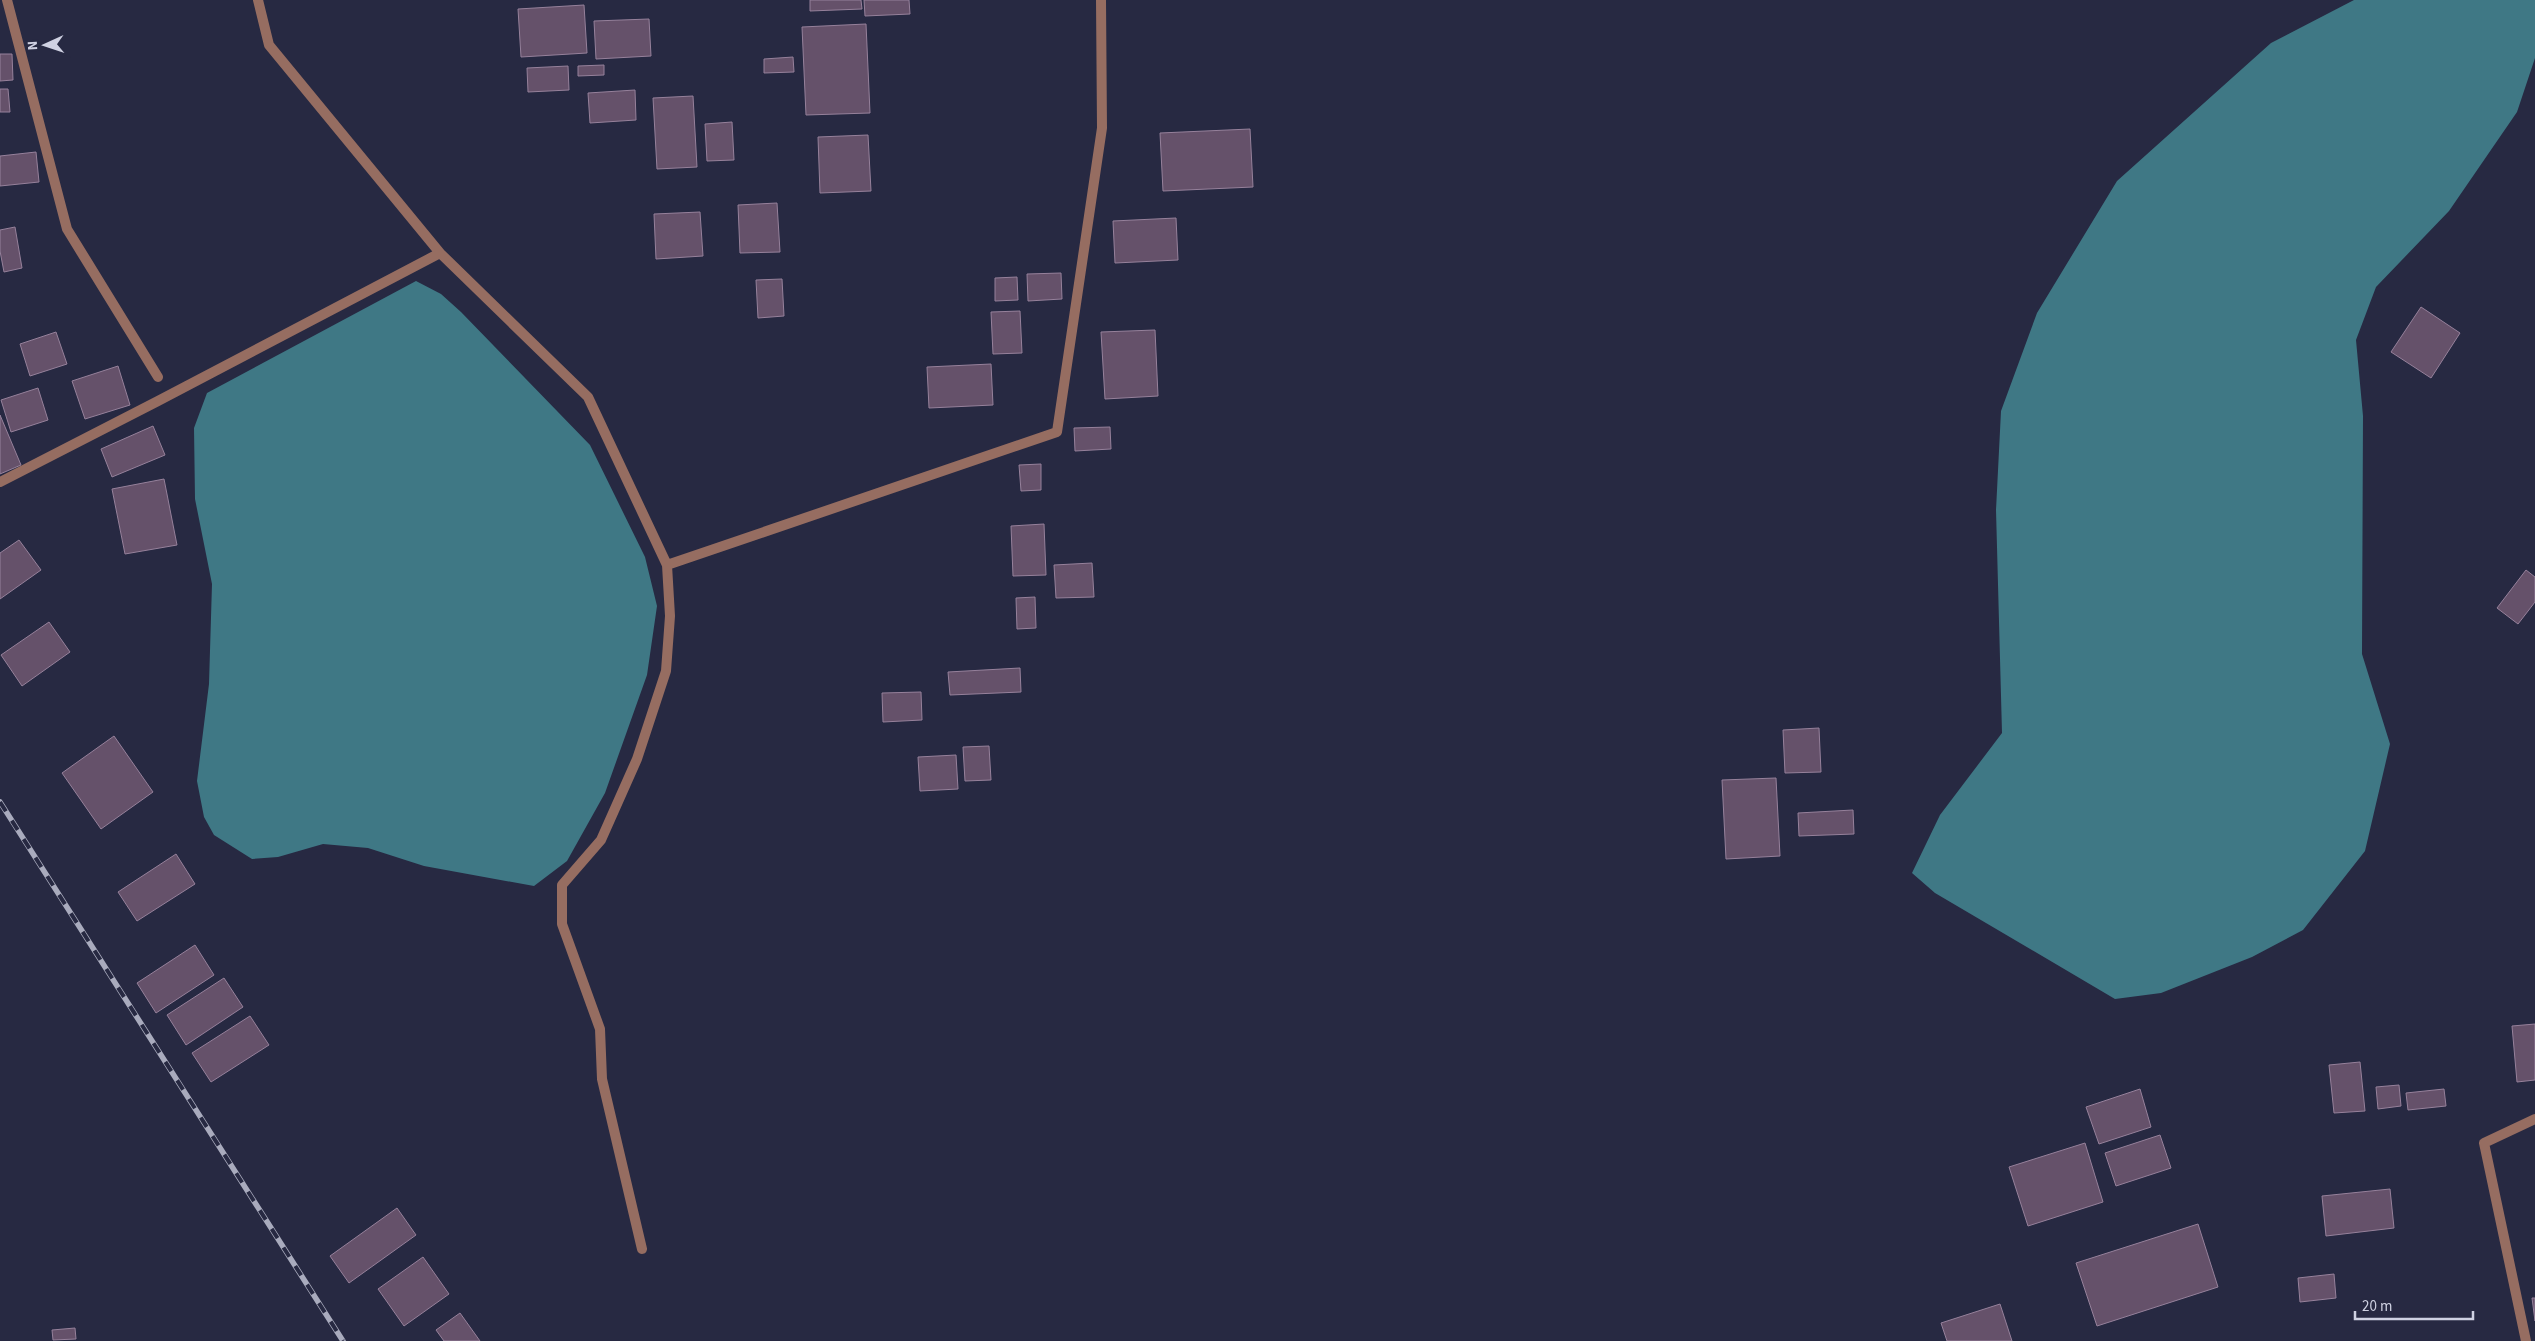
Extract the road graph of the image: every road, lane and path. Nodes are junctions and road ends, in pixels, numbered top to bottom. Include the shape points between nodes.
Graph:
1 (6, 0) edge
2 (258, 0) edge
3 (1101, 0) edge
4 (440, 253) junction
5 (158, 378) dead end
6 (0, 482) edge
7 (668, 565) junction
8 (2535, 1119) edge
9 (642, 1249) dead end
10 (2526, 1341) edge

1 - 5 street via 67,229
2 - 4 street via 269,44
3 - 7 street via 1102,128 1057,432
4 - 6 street
4 - 7 street via 588,397
7 - 9 street via 670,616 666,671 637,759 601,840 562,885 562,924 600,1029 602,1079
8 - 10 street via 2484,1143

